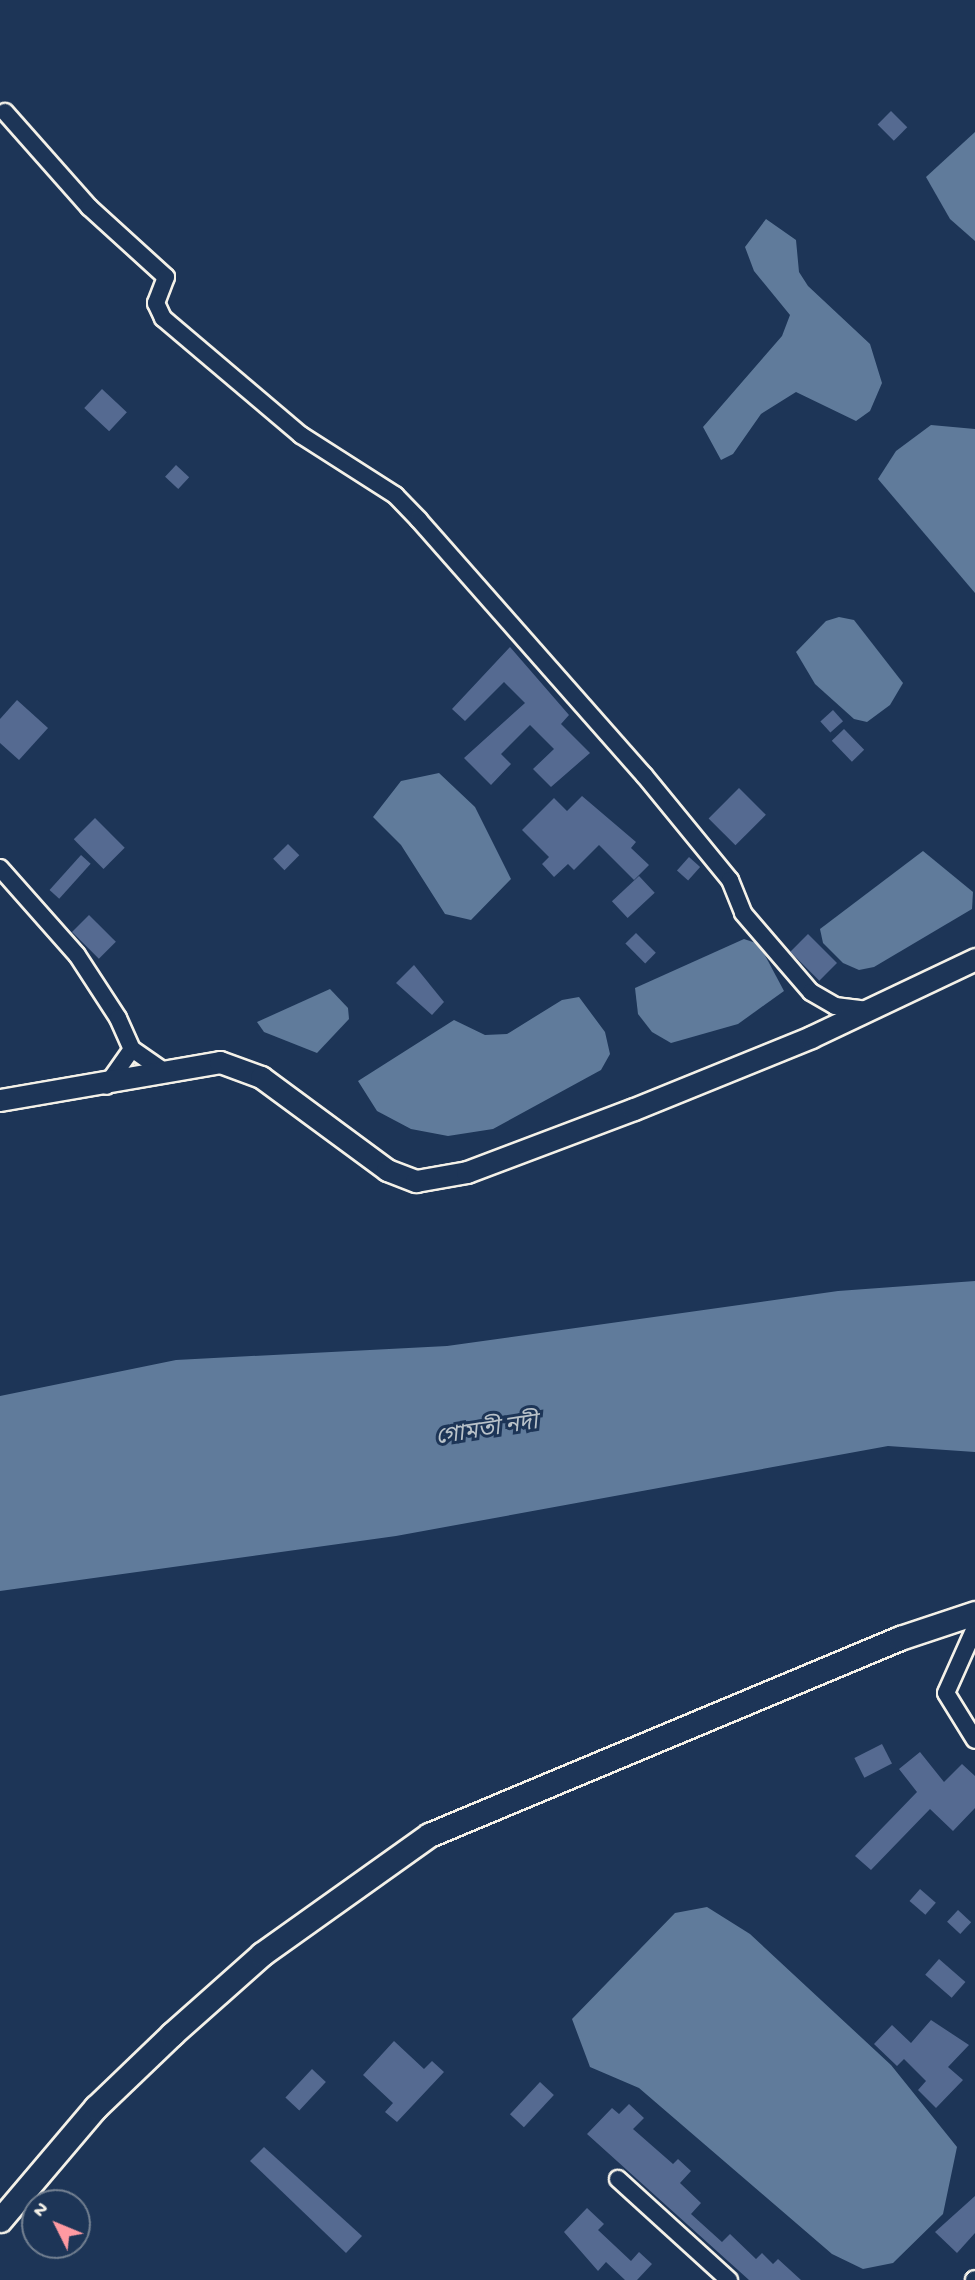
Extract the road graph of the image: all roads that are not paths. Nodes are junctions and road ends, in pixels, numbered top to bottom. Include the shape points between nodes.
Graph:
1 (5, 112) dead end
2 (0, 868) edge
3 (975, 959) edge
4 (867, 1010) junction
5 (132, 1049) junction
6 (165, 1073) junction
7 (106, 1086) junction
8 (0, 1100) edge
9 (975, 1613) edge
10 (975, 1628) edge
11 (975, 1740) edge
12 (618, 2179) dead end
13 (0, 2220) edge
14 (729, 2280) edge

1 - 4 street via 89,207 166,277 156,303 163,318 302,435 395,495 644,775 730,880 743,914 811,992 835,1006
2 - 5 street via 77,955
3 - 4 street
4 - 6 street via 537,1146 467,1172 416,1181 387,1170 261,1077 220,1062
5 - 6 street
5 - 7 street
6 - 7 street
7 - 8 street
9 - 13 main road via 900,1638 429,1835 262,1954 172,2034 96,2107
10 - 11 street via 946,1693
12 - 14 street

